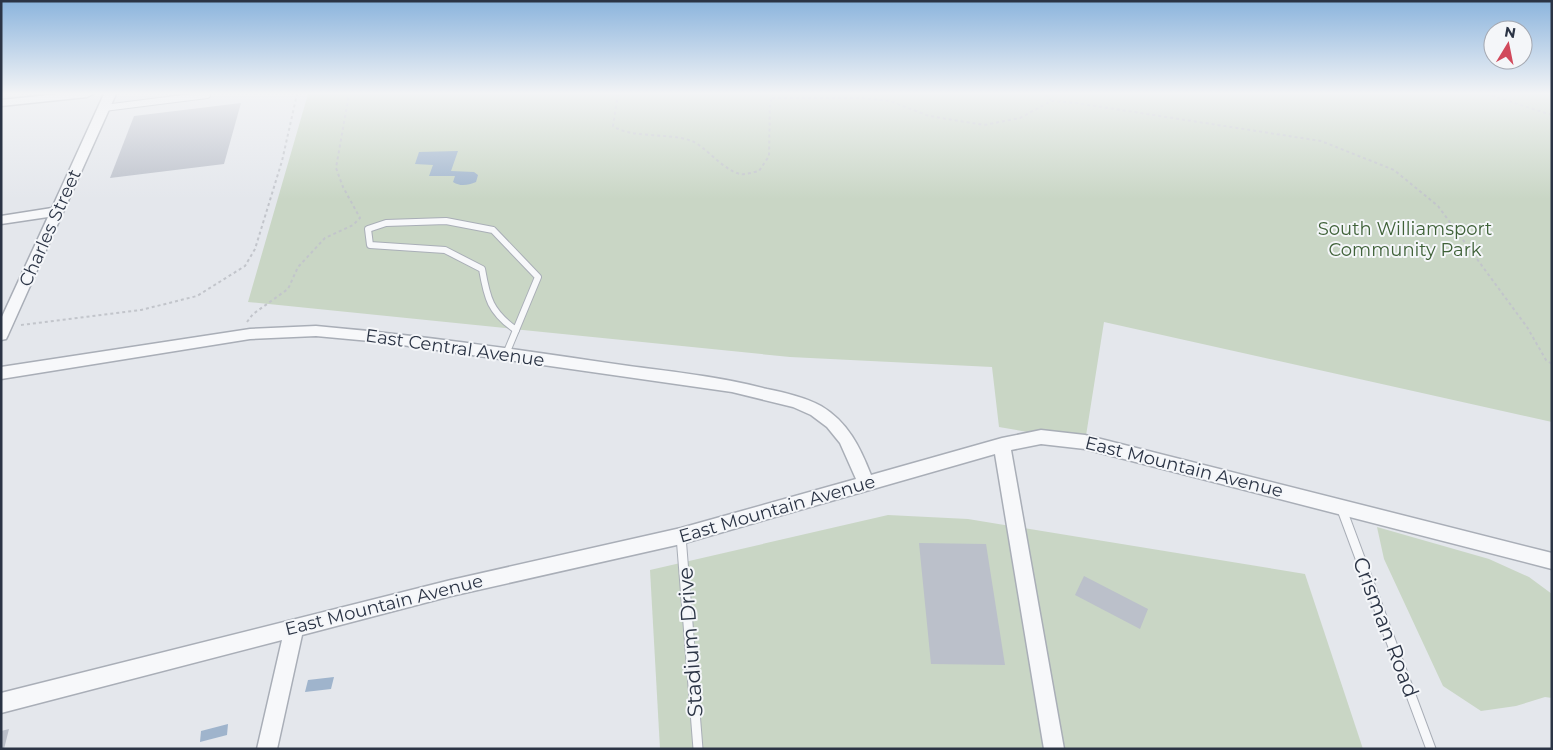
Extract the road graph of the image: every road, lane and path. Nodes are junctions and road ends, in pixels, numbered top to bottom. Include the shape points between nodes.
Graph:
1 (94, 129) edge
2 (289, 129) edge
3 (342, 129) edge
4 (618, 129) edge
5 (770, 129) edge
6 (1246, 129) edge
7 (56, 212) junction
8 (1, 220) edge
9 (516, 330) junction
10 (3, 331) edge
11 (236, 337) junction
12 (506, 354) junction
13 (1552, 364) edge
14 (1, 373) edge
15 (1002, 445) junction
16 (866, 483) junction
17 (1341, 507) junction
18 (682, 536) junction
19 (1552, 561) edge
20 (294, 627) junction
21 (1, 703) edge
22 (267, 749) edge
23 (698, 749) edge
24 (1054, 749) edge
25 (1431, 749) edge

1 - 7 street, Charles Street
2 - 10 path via 255,249 245,266 197,296 140,310
3 - 11 path via 336,166 360,218 353,225 325,238 298,267 288,289 253,314
4 - 5 path via 669,135 694,142 740,174 759,171 769,156
6 - 13 path via 1321,141 1394,170 1438,206 1527,327 1546,360
7 - 8 street
7 - 10 street, Charles Street
9 - 9 lane via 538,277 493,230 446,221 386,223 368,229 370,245 445,250 482,269 487,298 503,321
9 - 12 lane
11 - 12 street, East Central Avenue via 288,331 336,332
11 - 14 street, East Central Avenue
12 - 16 street, East Central Avenue via 732,386 797,402 816,411 846,438
15 - 16 street, East Mountain Avenue
15 - 17 street, East Mountain Avenue via 1041,437 1085,442
15 - 24 street
16 - 18 street, East Mountain Avenue
17 - 19 street, East Mountain Avenue
17 - 25 lane, Crisman Road
18 - 20 street, East Mountain Avenue
18 - 23 lane, Stadium Drive
20 - 21 street, East Mountain Avenue
20 - 22 street

